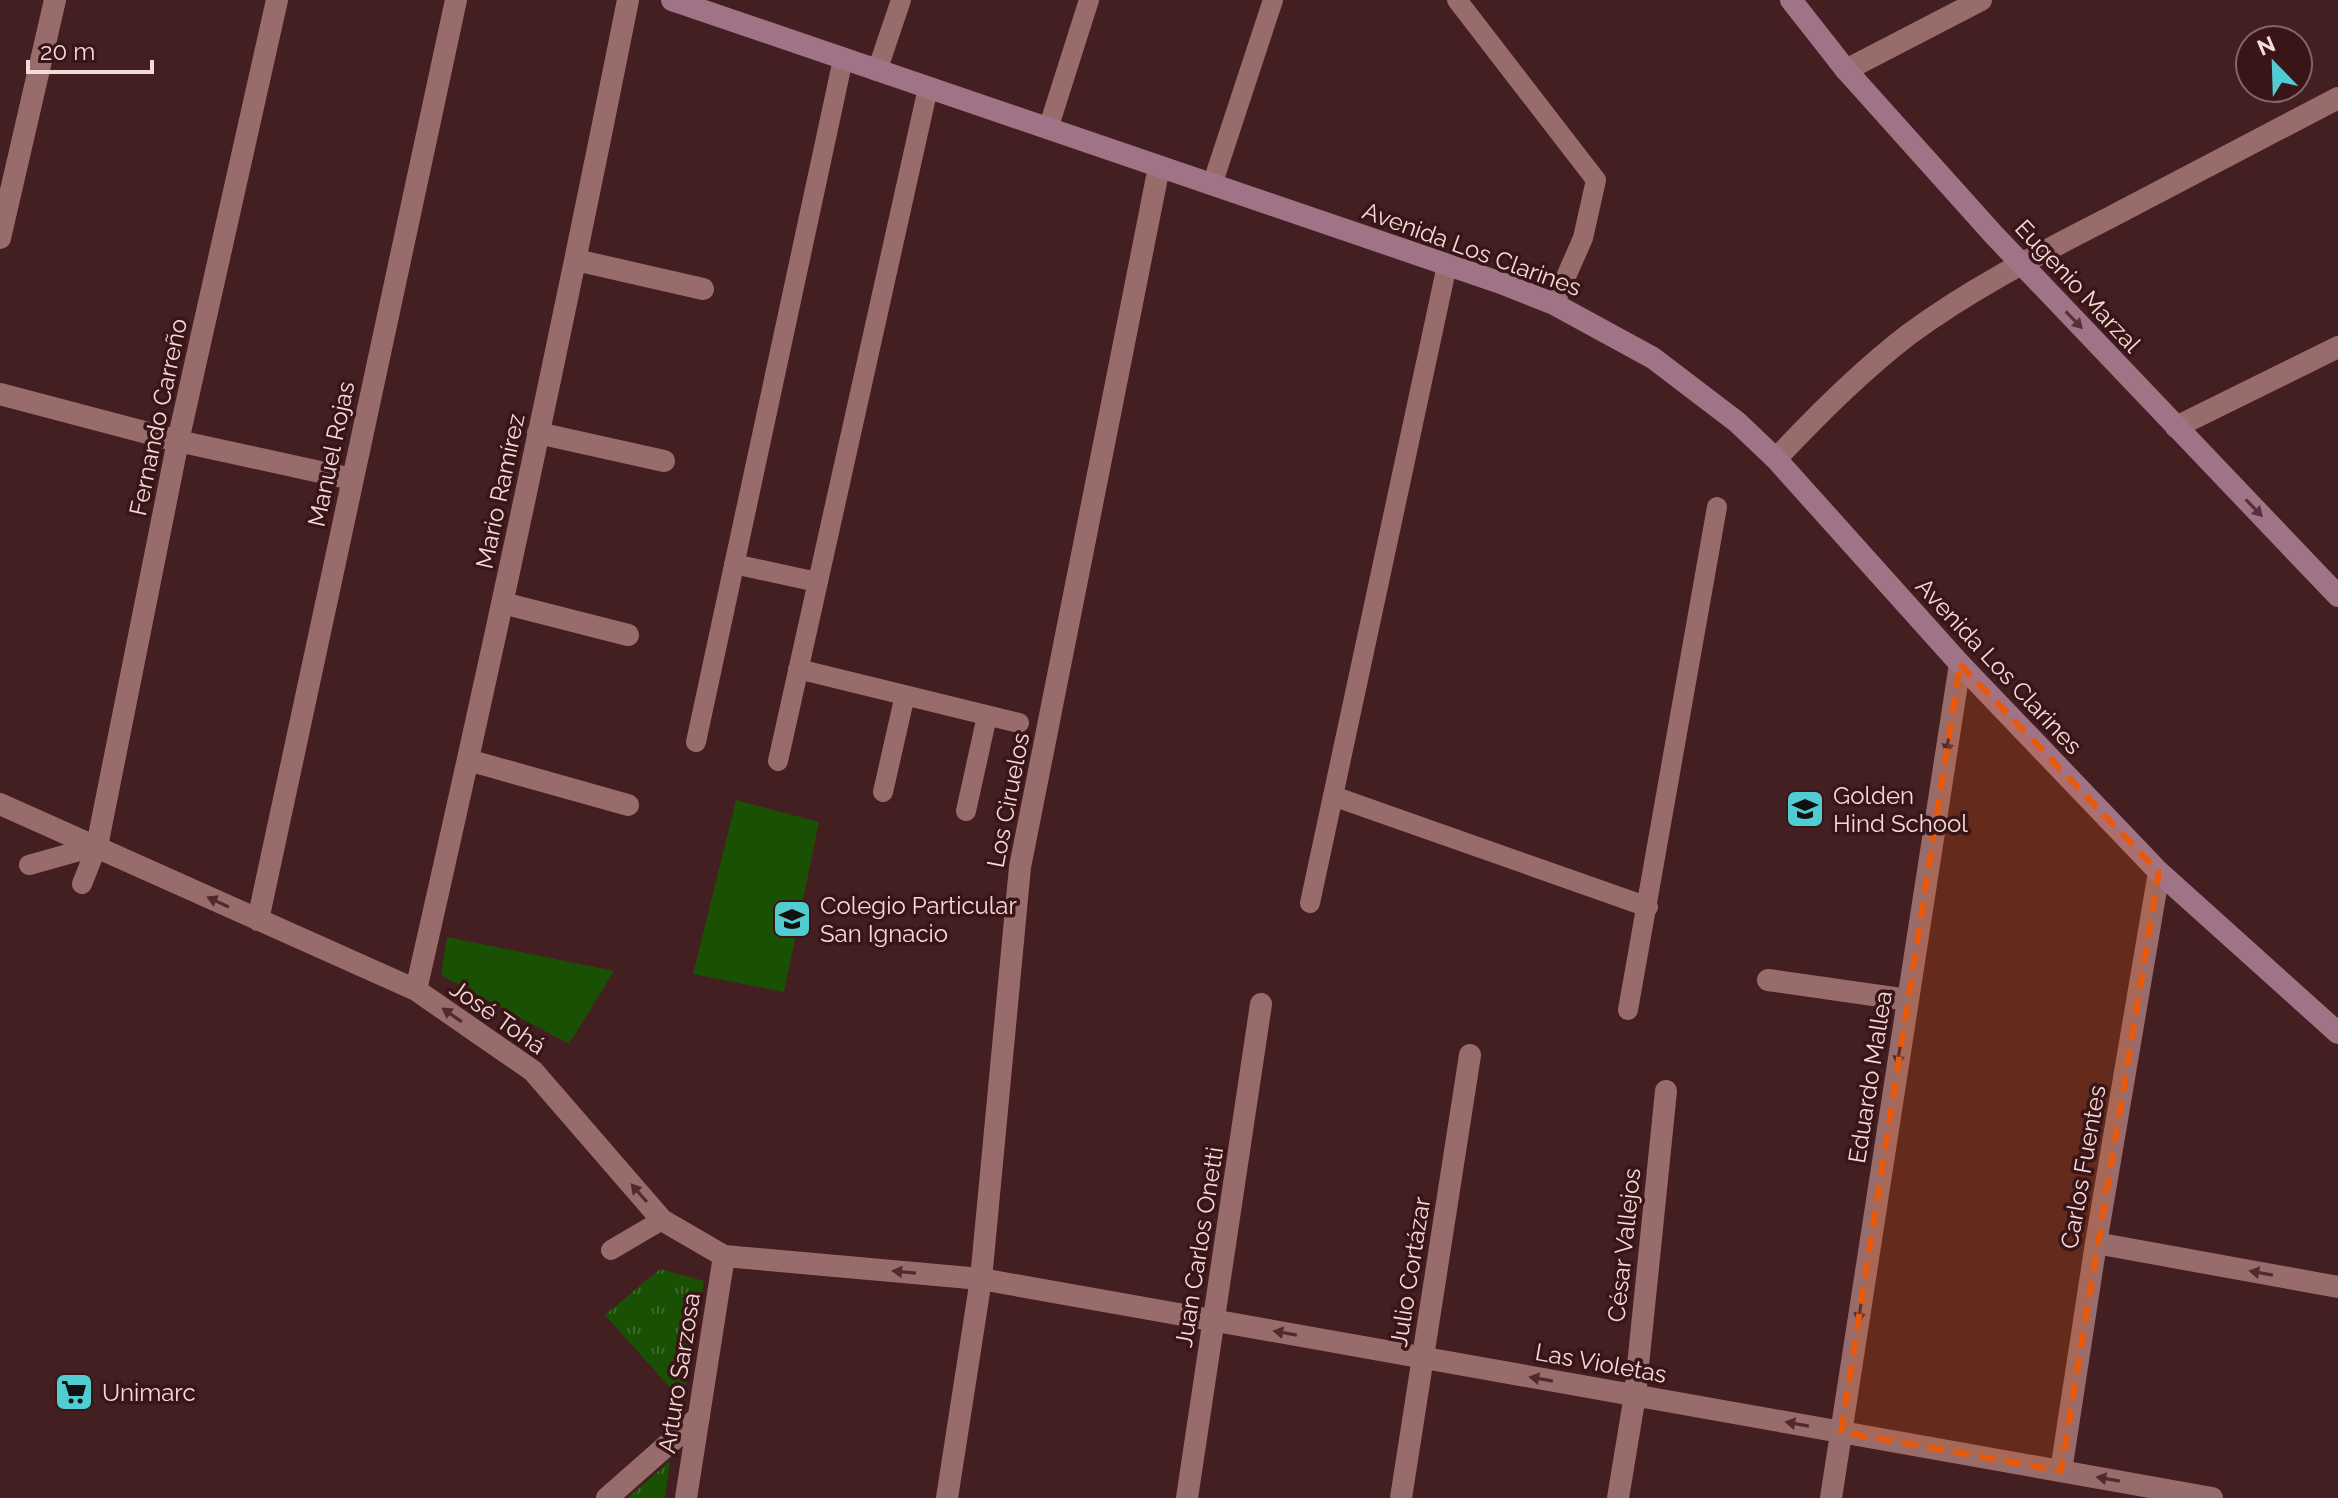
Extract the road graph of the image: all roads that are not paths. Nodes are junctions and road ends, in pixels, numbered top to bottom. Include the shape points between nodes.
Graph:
1 (55, 0) edge
2 (277, 0) edge
3 (456, 0) edge
4 (628, 0) edge
5 (672, 0) edge
6 (901, 0) edge
7 (1089, 0) edge
8 (1273, 0) edge
9 (1457, 0) edge
10 (1791, 0) edge
11 (1981, 0) edge
12 (843, 59) junction
13 (1846, 70) junction
14 (877, 71) junction
15 (928, 88) junction
16 (2338, 98) edge
17 (1048, 129) junction
18 (1159, 167) junction
19 (1212, 185) junction
20 (3, 214) edge
21 (0, 238) edge
22 (576, 260) junction
23 (2020, 264) junction
24 (1447, 265) junction
25 (703, 289) dead end
26 (1554, 304) junction
27 (2338, 347) edge
28 (0, 394) edge
29 (2176, 427) junction
30 (538, 433) junction
31 (178, 441) junction
32 (1776, 459) junction
33 (664, 461) dead end
34 (352, 479) junction
35 (1717, 507) dead end
36 (734, 564) junction
37 (817, 582) junction
38 (2334, 587) edge
39 (503, 603) junction
40 (628, 635) dead end
41 (1960, 664) junction
42 (798, 669) junction
43 (905, 695) junction
44 (987, 716) junction
45 (1019, 723) dead end
46 (696, 742) dead end
47 (468, 760) junction
48 (778, 761) dead end
49 (883, 792) dead end
50 (1333, 796) junction
51 (0, 804) edge
52 (628, 805) dead end
53 (966, 811) dead end
54 (97, 846) junction
55 (29, 865) dead end
56 (2159, 872) junction
57 (82, 884) dead end
58 (1310, 903) dead end
59 (1648, 907) junction
60 (258, 920) junction
61 (1768, 980) dead end
62 (416, 990) junction
63 (1908, 1000) junction
64 (1261, 1004) dead end
65 (1628, 1010) dead end
66 (2338, 1033) edge
67 (1470, 1055) dead end
68 (1666, 1091) dead end
69 (662, 1220) junction
70 (2096, 1243) junction
71 (611, 1250) dead end
72 (724, 1256) junction
73 (981, 1279) junction
74 (2338, 1287) edge
75 (1214, 1321) junction
76 (1423, 1358) junction
77 (1635, 1395) junction
78 (699, 1417) junction
79 (1841, 1432) junction
80 (2061, 1471) junction
81 (607, 1498) edge
82 (686, 1498) edge
83 (947, 1498) edge
84 (1187, 1498) edge
85 (1401, 1498) edge
86 (1618, 1498) edge
87 (1831, 1498) edge
88 (2212, 1498) edge

1 - 20 street
2 - 31 street, Fernando Carreño
3 - 34 street, Manuel Rojas
4 - 22 street, Mario Ramírez
5 - 12 main road, Avenida Los Clarines
6 - 14 lane
7 - 17 lane
8 - 19 lane
9 - 26 lane via 1596,180 1583,238
10 - 13 main road, Eugenio Marzal
11 - 13 street
12 - 14 main road, Avenida Los Clarines
12 - 36 lane
13 - 23 main road, Eugenio Marzal
14 - 15 main road, Avenida Los Clarines
15 - 17 main road, Avenida Los Clarines
15 - 37 lane
16 - 23 street
17 - 18 main road, Avenida Los Clarines
18 - 19 main road, Avenida Los Clarines
18 - 73 street, Los Ciruelos via 1020,867
19 - 24 main road, Avenida Los Clarines
20 - 21 street
22 - 25 street
22 - 30 street, Mario Ramírez
23 -> 29 main road, Eugenio Marzal
23 - 32 street via 1909,335 1847,386
24 - 26 main road, Avenida Los Clarines
24 - 50 lane
26 - 32 main road, Avenida Los Clarines via 1653,358
27 - 29 street
28 - 31 street
29 -> 38 main road, Eugenio Marzal
30 - 33 street
30 - 39 street, Mario Ramírez
31 - 34 street
31 - 54 street, Fernando Carreño
32 - 41 main road, Avenida Los Clarines
34 - 60 street, Manuel Rojas
35 - 59 lane
36 - 37 lane
36 - 46 lane
37 - 42 lane
39 - 40 street
39 - 47 street, Mario Ramírez
41 - 56 main road, Avenida Los Clarines
41 -> 63 street, Eduardo Mallea
42 - 43 lane
42 - 48 lane
43 - 44 lane
43 - 49 lane
44 - 45 lane
44 - 53 lane
47 - 52 street
47 - 62 street, Mario Ramírez
50 - 58 lane
50 - 59 lane
51 - 54 street, José Tohá
54 - 55 lane
54 - 57 lane
60 -> 54 street, José Tohá
56 - 66 main road, Avenida Los Clarines
56 - 70 street, Carlos Fuentes
59 - 65 lane
60 - 62 street, José Tohá
61 - 63 street
69 -> 62 street, José Tohá via 533,1071
63 -> 79 street, Eduardo Mallea
64 - 75 street, Juan Carlos Onetti
67 - 76 street, Julio Cortázar
68 - 77 street, César Vallejos
69 - 71 lane
69 - 72 street, José Tohá
74 -> 70 street
70 - 80 street, Carlos Fuentes
73 -> 72 street, José Tohá
72 - 78 street, Arturo Sarzosa
73 - 75 street, Las Violetas
73 - 83 street, Los Ciruelos
76 -> 75 street, Las Violetas
75 - 84 street, Juan Carlos Onetti
77 -> 76 street, Las Violetas
76 - 85 street, Julio Cortázar
79 -> 77 street, Las Violetas
77 - 86 street, César Vallejos
78 - 81 street
78 - 82 street, Arturo Sarzosa
79 - 80 street, Las Violetas
79 - 87 street, Eduardo Mallea
88 -> 80 street, Las Violetas

